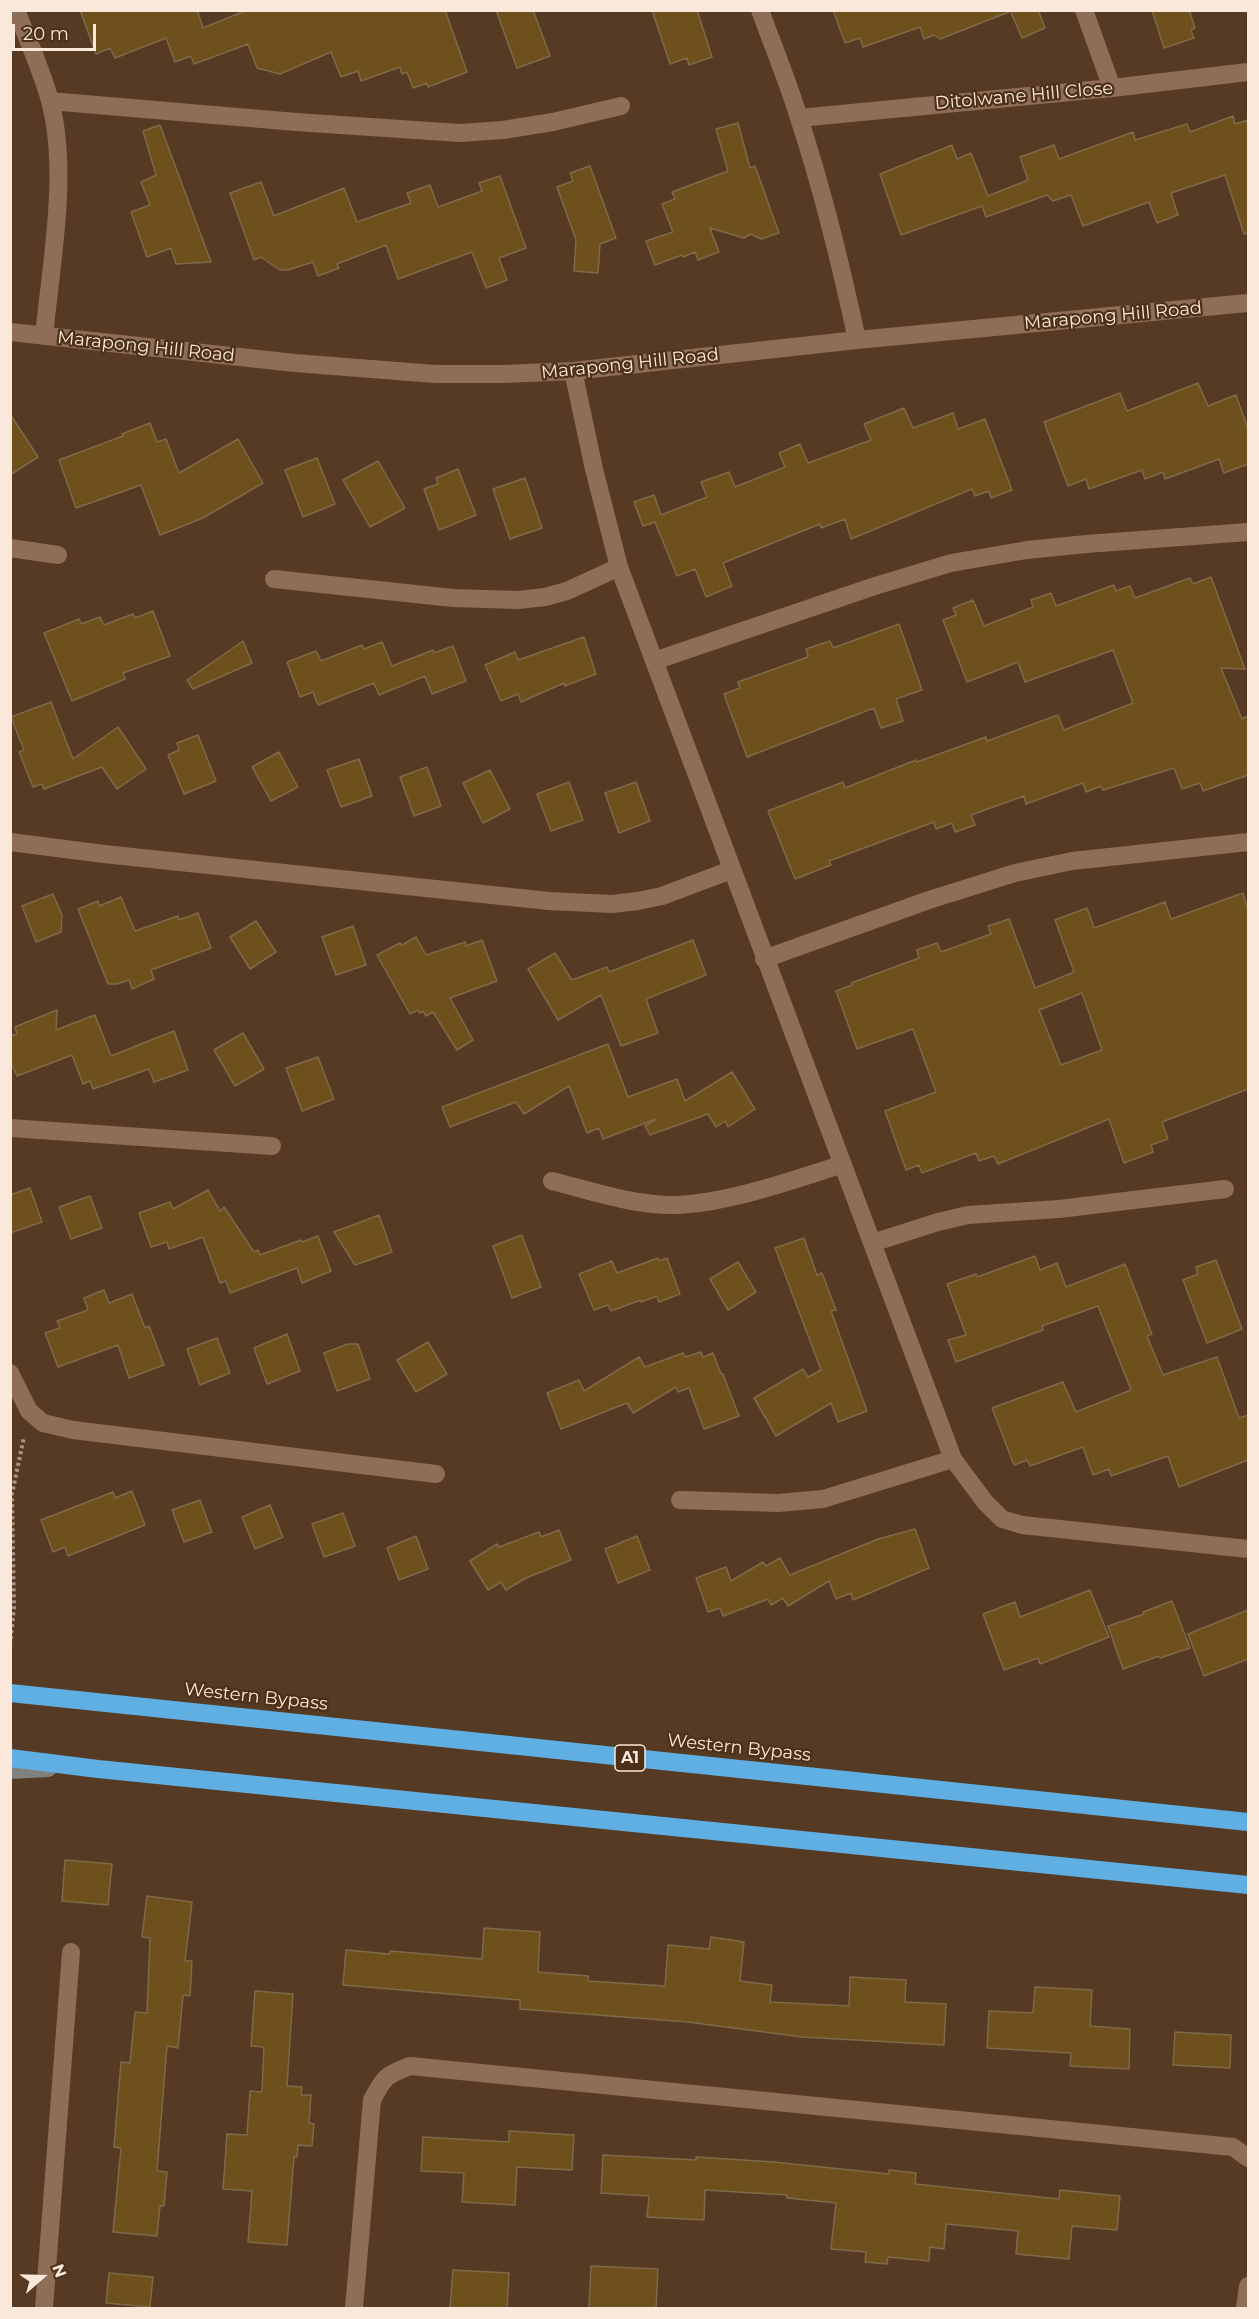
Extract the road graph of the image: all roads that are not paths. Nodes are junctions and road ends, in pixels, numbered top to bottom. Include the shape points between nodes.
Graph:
1 (16, 10) edge
2 (760, 10) edge
3 (1084, 10) edge
4 (1248, 72) edge
5 (1112, 88) junction
6 (50, 101) junction
7 (621, 106) dead end
8 (799, 118) junction
9 (1248, 303) edge
10 (10, 332) edge
11 (44, 336) junction
12 (857, 340) junction
13 (573, 371) junction
14 (1248, 532) edge
15 (10, 549) edge
16 (57, 555) dead end
17 (619, 567) junction
18 (274, 579) dead end
19 (654, 661) junction
20 (10, 842) edge
21 (1248, 842) edge
22 (731, 870) junction
23 (764, 959) junction
24 (10, 1128) edge
25 (272, 1146) dead end
26 (843, 1164) junction
27 (552, 1181) dead end
28 (1225, 1189) dead end
29 (872, 1243) junction
30 (10, 1373) edge
31 (953, 1459) junction
32 (436, 1474) dead end
33 (680, 1500) dead end
34 (1248, 1549) edge
35 (10, 1693) edge
36 (10, 1758) edge
37 (98, 1769) junction
38 (10, 1770) edge
39 (1248, 1822) edge
40 (1248, 1885) edge
41 (71, 1952) dead end
42 (1248, 2158) edge
43 (1248, 2286) edge
44 (44, 2308) edge
45 (354, 2308) edge
46 (1245, 2308) edge

1 - 6 street
2 - 8 street
3 - 5 street
4 - 5 street, Ditolwane Hill Close
5 - 8 street, Ditolwane Hill Close
6 - 7 street via 460,133 553,122
6 - 11 street via 59,154
8 - 12 street via 839,256
9 - 12 street, Marapong Hill Road
10 - 11 street, Marapong Hill Road
11 - 13 street, Marapong Hill Road via 435,374
12 - 13 street, Marapong Hill Road
13 - 17 street
14 - 19 street via 1074,545 951,563
15 - 16 street
17 - 18 street via 567,591 519,600 453,598
17 - 19 street
19 - 22 street
20 - 22 street via 528,899 612,904 662,896
21 - 23 street via 1072,861 1015,873
22 - 23 street
23 - 26 street
24 - 25 street
26 - 27 street via 716,1199 674,1204 638,1202
26 - 29 street
28 - 29 street via 1059,1209 968,1215
29 - 31 street
30 - 32 street via 29,1411 43,1423 73,1430
31 - 33 street via 823,1499 778,1503
31 - 34 street via 1002,1519 1022,1525
35 - 39 highway, Western Bypass / A1
36 - 37 highway
37 - 38 street
37 - 40 highway
41 - 44 street
42 - 45 street via 1233,2147 410,2066 389,2074 372,2100
43 - 46 street

